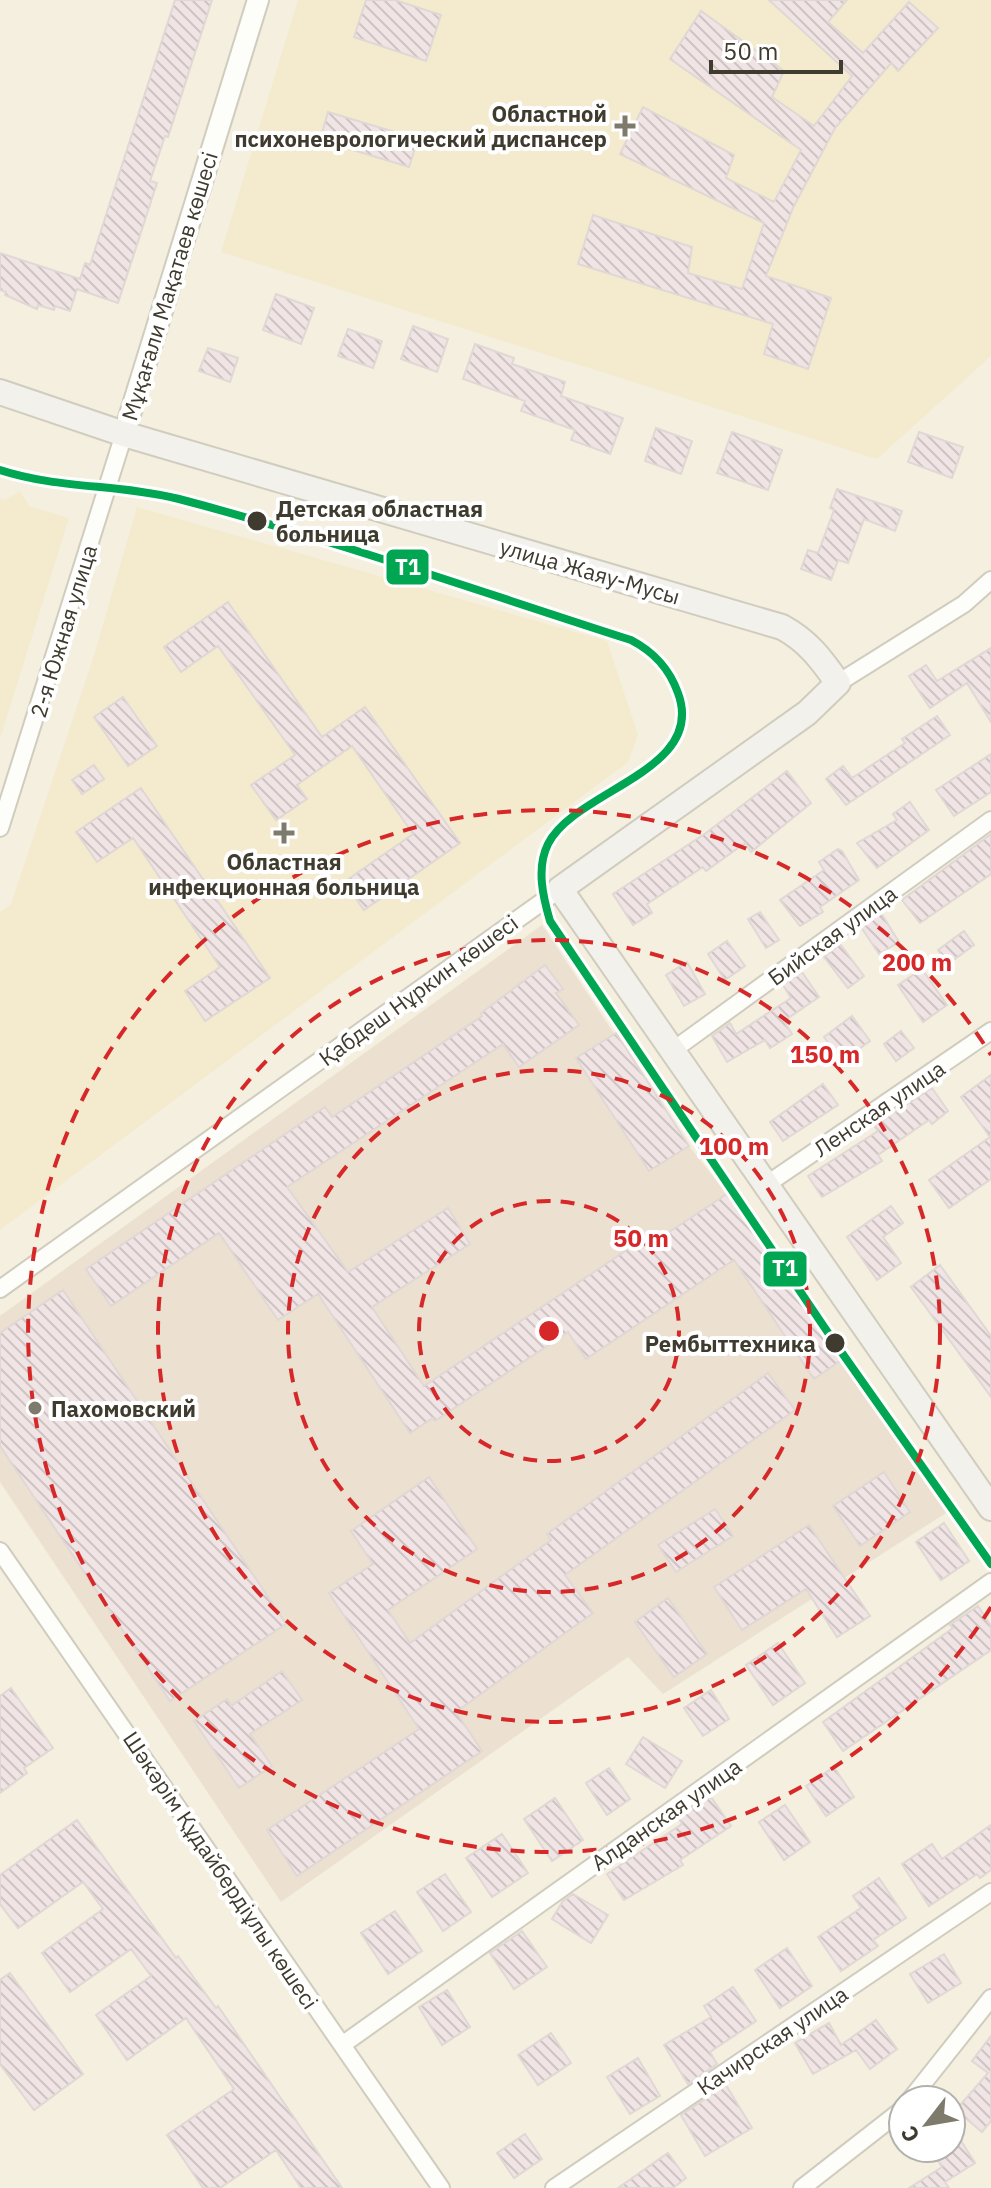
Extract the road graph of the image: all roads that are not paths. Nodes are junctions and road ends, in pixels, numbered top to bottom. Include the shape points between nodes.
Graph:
1 (258, 0) edge
2 (0, 392) edge
3 (124, 434) junction
4 (991, 580) edge
5 (838, 683) junction
6 (991, 820) edge
7 (0, 828) edge
8 (560, 889) junction
9 (991, 1031) edge
10 (672, 1051) junction
11 (766, 1185) junction
12 (0, 1289) edge
13 (991, 1507) edge
14 (0, 1551) edge
15 (991, 1582) edge
16 (991, 1892) edge
17 (991, 1998) edge
18 (342, 2045) junction
19 (923, 2084) edge
20 (887, 2122) edge
21 (441, 2188) edge
22 (554, 2188) edge
23 (802, 2188) edge

1 - 3 street, Мұқағали Мақатаев көшесі
2 - 3 main road, улица Жаяу-Мусы
3 - 5 main road, улица Жаяу-Мусы via 782,627 810,645
3 - 7 street, 2-я Южная улица
4 - 5 street, Қабдеш Нұркин көшесі via 964,604
5 - 8 main road, Қабдеш Нұркин көшесі via 807,713
6 - 10 street, Бийская улица
8 - 10 main road
8 - 12 street, Қабдеш Нұркин көшесі
9 - 11 street, Ленская улица
10 - 11 main road
11 - 13 main road
14 - 18 street, Шәкәрім Құдайбердіұлы көшесі
15 - 18 street, Алданская улица
16 - 22 street, Качирская улица
17 - 19 street
18 - 21 street, Шәкәрім Құдайбердіұлы көшесі
20 - 23 street

